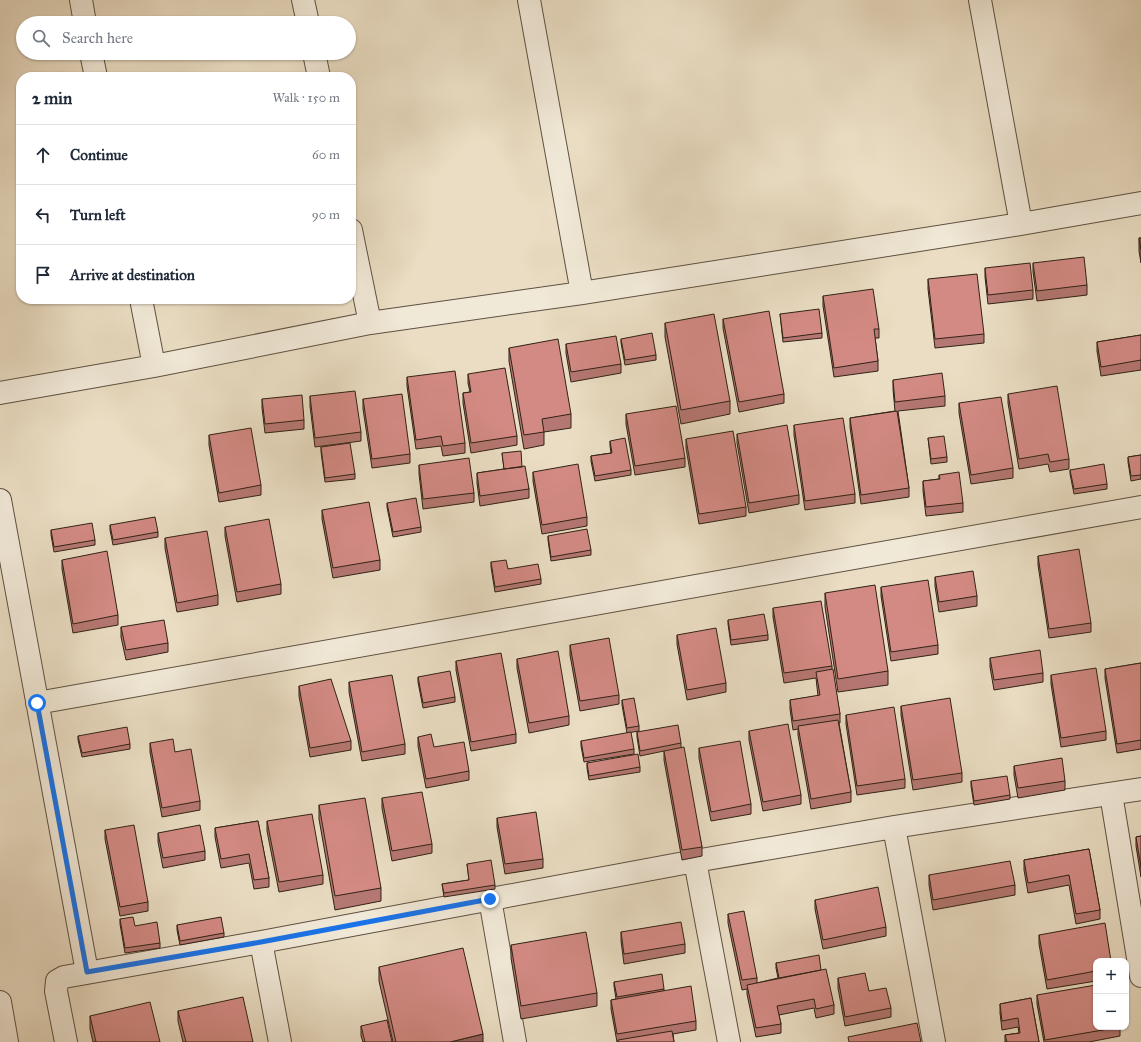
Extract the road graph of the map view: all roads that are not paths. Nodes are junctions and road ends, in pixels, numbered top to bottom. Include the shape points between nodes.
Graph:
1 (81, 0) edge
2 (303, 0) edge
3 (529, 0) edge
4 (980, 0) edge
5 (84, 16) edge
6 (306, 16) edge
7 (92, 60) edge
8 (315, 60) edge
9 (95, 72) edge
10 (318, 72) edge
11 (1141, 203) edge
12 (1021, 224) junction
13 (356, 254) edge
14 (582, 293) junction
15 (142, 304) edge
16 (370, 323) junction
17 (154, 366) junction
18 (0, 393) edge
19 (0, 500) edge
20 (1141, 507) edge
21 (37, 703) junction
22 (1141, 789) edge
23 (1111, 794) junction
24 (894, 827) junction
25 (695, 861) junction
26 (490, 899) junction
27 (261, 942) junction
28 (87, 972) junction
29 (1141, 976) edge
30 (0, 1002) edge
31 (7, 1042) edge
32 (66, 1042) edge
33 (280, 1042) edge
34 (515, 1042) edge
35 (728, 1042) edge
36 (934, 1042) edge

1 - 5 street
2 - 6 street
3 - 14 street
4 - 12 street
7 - 9 street
8 - 10 street
11 - 12 street
12 - 14 street
13 - 16 street
14 - 16 street
15 - 17 street
16 - 17 street
17 - 18 street
19 - 21 street
20 - 21 street
21 - 28 street
22 - 23 street
23 - 24 street
23 - 29 street
24 - 25 street
24 - 36 street
25 - 26 street
25 - 35 street
26 - 27 street
26 - 34 street
27 - 28 street
27 - 33 street
28 - 32 street via 57,981 56,990
30 - 31 street

